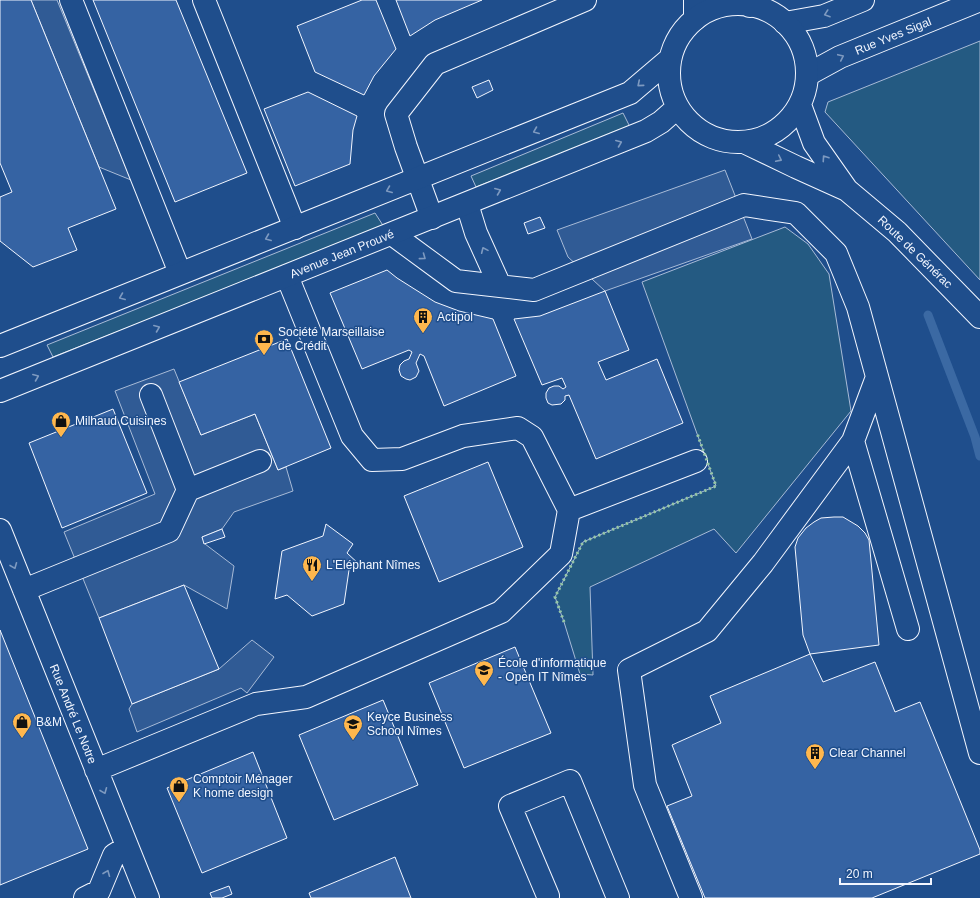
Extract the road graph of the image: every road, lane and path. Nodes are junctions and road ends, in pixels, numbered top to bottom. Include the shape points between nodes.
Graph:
1 (71, 0) edge
2 (204, 0) edge
3 (585, 0) edge
4 (863, 0) edge
5 (980, 0) edge
6 (747, 3) edge
7 (695, 10) edge
8 (785, 23) junction
9 (670, 59) junction
10 (807, 75) junction
11 (800, 105) junction
12 (678, 107) junction
13 (744, 142) junction
14 (418, 178) junction
15 (847, 190) junction
16 (467, 204) junction
17 (432, 218) junction
18 (294, 228) junction
19 (392, 234) junction
20 (180, 273) junction
21 (287, 276) junction
22 (500, 286) junction
23 (980, 317) edge
24 (0, 346) edge
25 (877, 377) junction
26 (0, 391) edge
27 (151, 396) dead end
28 (853, 441) junction
29 (260, 461) dead end
30 (696, 461) dead end
31 (188, 490) junction
32 (569, 510) junction
33 (0, 530) edge
34 (24, 590) junction
35 (908, 629) dead end
36 (980, 753) edge
37 (96, 770) junction
38 (127, 847) junction
39 (548, 896) dead end
40 (85, 898) edge
41 (148, 898) edge
42 (618, 898) edge
43 (691, 898) edge

1 - 20 main road
2 - 18 main road
3 - 14 main road via 435,64 396,114
4 -> 8 main road via 824,16
10 -> 5 main road, Rue Yves Sigal via 840,57
6 - 7 main road via 712,10
6 - 8 main road
7 - 9 main road
8 - 10 main road via 800,44 805,56
9 - 12 main road via 669,76
9 -> 14 main road via 630,93
10 - 11 main road
11 - 13 main road via 786,123 766,136
15 -> 11 main road, Route de Générac via 814,143
12 - 13 main road via 690,123 706,134 725,141
16 -> 12 main road, Avenue Jean Prouvé via 646,132
13 -> 15 main road, Route de Générac
14 - 17 main road
14 -> 18 main road
15 - 23 main road, Route de Générac via 897,232
16 - 17 main road, Avenue Jean Prouvé
22 -> 16 main road via 476,233
17 - 19 main road, Avenue Jean Prouvé
18 -> 20 main road
19 - 21 main road, Avenue Jean Prouvé
19 -> 22 main road via 456,281
20 -> 24 main road
26 -> 21 main road, Avenue Jean Prouvé
21 - 32 main road via 352,436 372,460 402,459 463,436 518,428 532,437
22 - 25 main road via 534,290 744,205 796,213 836,253 858,307
25 - 28 main road
25 - 36 main road
27 - 31 main road
28 - 35 main road
28 - 43 main road via 764,562 707,631 629,670 645,785
29 - 31 main road
30 - 32 main road
31 - 34 main road via 169,531
32 - 37 main road via 561,554 501,612 306,697 256,704
33 -> 34 main road, Rue André Le Notre
34 - 37 main road, Rue André Le Notre
37 -> 38 main road, Rue André Le Notre
40 -> 38 main road via 99,891 114,855
38 - 41 main road, Rue André Le Notre
39 - 42 main road via 510,806 570,782

